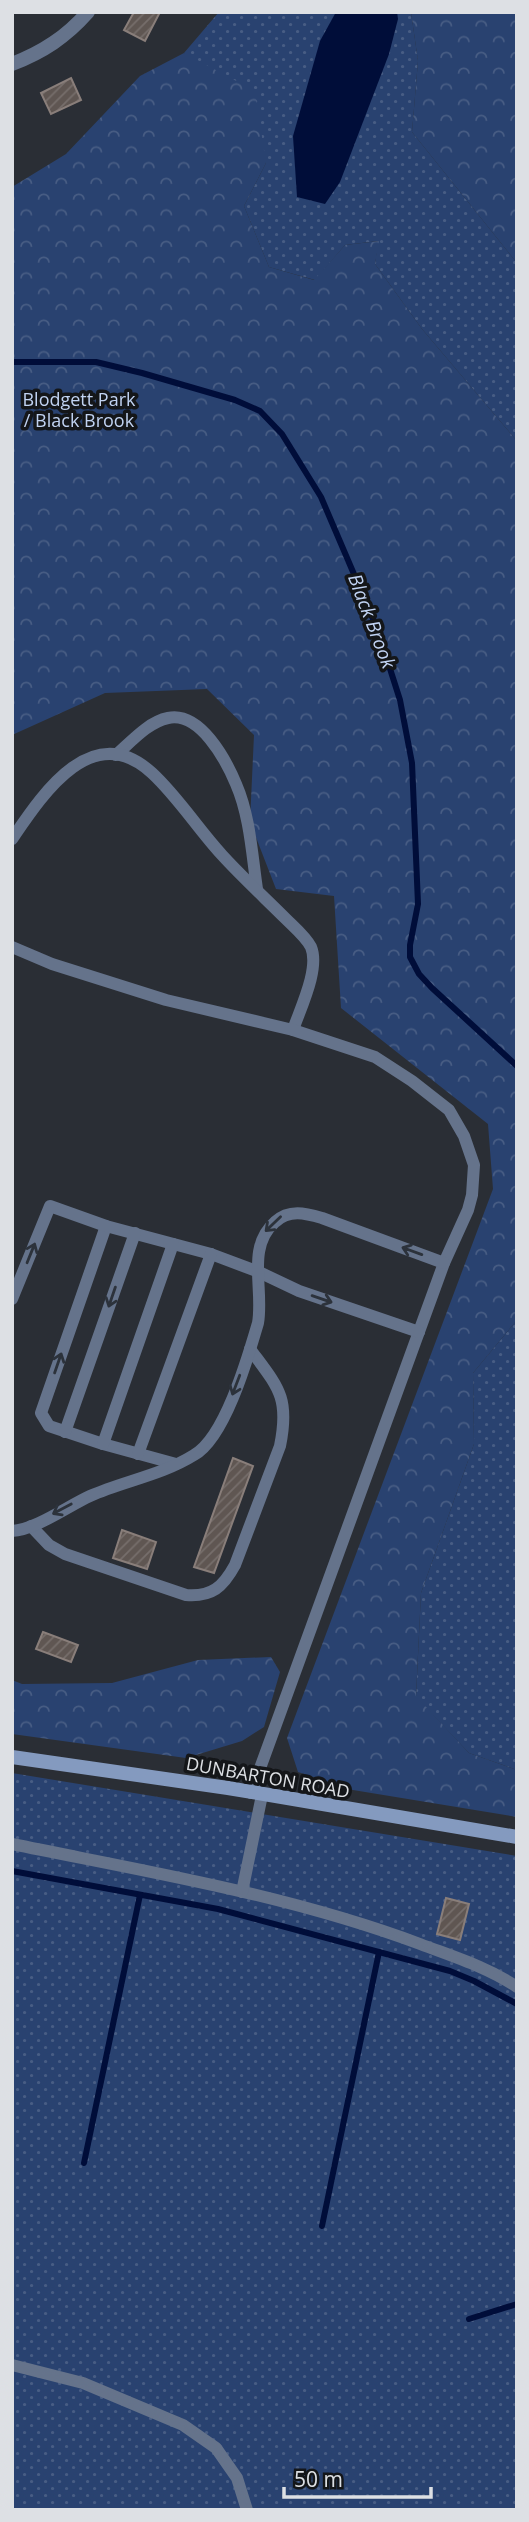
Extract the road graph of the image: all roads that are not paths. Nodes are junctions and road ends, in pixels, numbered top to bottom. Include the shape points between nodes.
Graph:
1 (88, 12) edge
2 (12, 64) edge
3 (116, 755) junction
4 (12, 839) edge
5 (257, 890) junction
6 (12, 947) edge
7 (293, 1030) junction
8 (106, 1226) junction
9 (135, 1233) junction
10 (173, 1244) junction
11 (211, 1254) junction
12 (444, 1263) junction
13 (259, 1272) junction
14 (12, 1299) edge
15 (419, 1332) junction
16 (250, 1349) junction
17 (65, 1432) junction
18 (103, 1444) junction
19 (138, 1454) junction
20 (177, 1464) junction
21 (31, 1526) junction
22 (12, 1531) edge
23 (12, 1756) edge
24 (257, 1794) junction
25 (517, 1837) edge
26 (12, 1844) edge
27 (242, 1892) junction
28 (517, 1987) edge
29 (12, 2365) edge
30 (247, 2510) edge

1 - 2 street via 49,47
3 - 4 lane via 76,764 53,783
3 - 5 lane via 134,760 152,773
3 - 5 lane via 156,721 170,717 198,726 211,739 237,785
5 - 7 lane via 311,948 313,966
6 - 7 lane via 166,1000
7 - 12 lane via 375,1057 449,1110 464,1136 474,1180 468,1210
8 - 9 lane
14 -> 8 lane via 50,1206
17 -> 8 lane via 49,1426 41,1413
9 - 10 lane
9 -> 17 lane
10 - 11 lane
10 - 18 lane
11 - 13 lane
11 - 19 lane
12 -> 13 lane via 302,1212 282,1216 266,1230 258,1247
12 - 15 lane
13 -> 15 lane via 299,1291
13 - 16 lane via 261,1309
15 - 24 lane
16 -> 20 lane via 210,1442
16 - 21 lane via 280,1392 284,1429 235,1565 217,1590 186,1595 77,1558 49,1545
17 - 18 lane
18 - 19 lane
19 - 20 lane
20 -> 21 lane via 82,1499
21 - 22 lane
23 - 24 street, DUNBARTON ROAD
24 - 25 street, DUNBARTON ROAD
24 - 27 lane
26 - 27 lane
27 - 28 lane via 375,1927 493,1971
29 - 30 lane via 83,2384 183,2425 216,2448 237,2478

